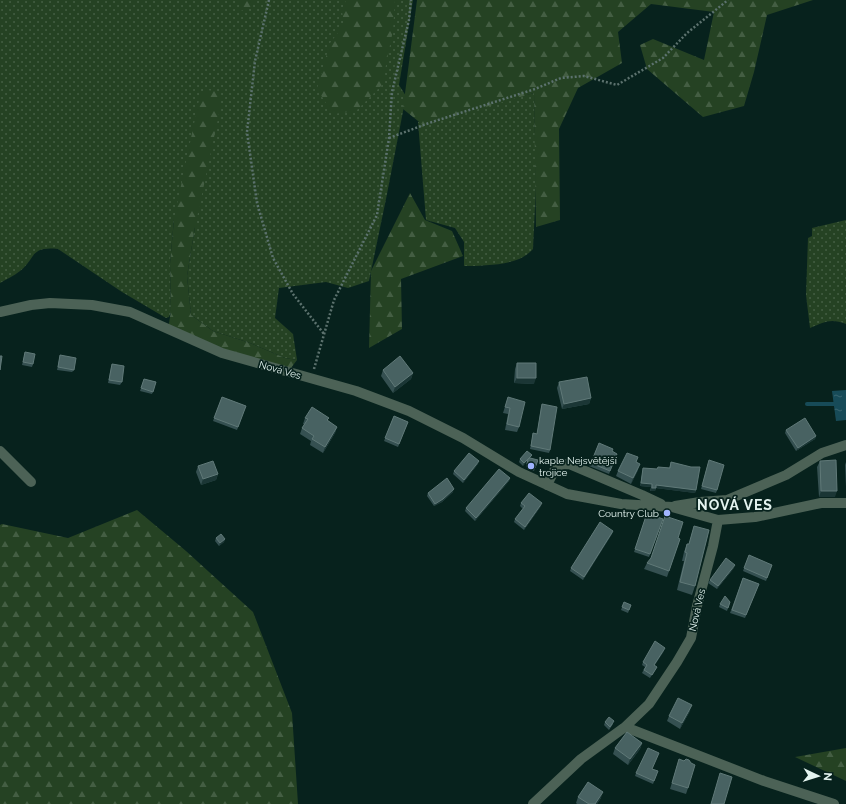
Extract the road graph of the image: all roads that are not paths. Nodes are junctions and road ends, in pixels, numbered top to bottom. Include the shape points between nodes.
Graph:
1 (0, 312) edge
2 (846, 445) edge
3 (0, 451) edge
4 (32, 482) dead end
5 (547, 485) junction
6 (846, 503) edge
7 (668, 506) junction
8 (718, 520) junction
9 (625, 727) junction
10 (533, 804) edge
11 (834, 804) edge

1 - 5 street, Nová Ves via 50,303 92,305 130,312 222,353 356,392 409,411
2 - 7 street, Nová Ves via 822,453 786,475 727,500
3 - 4 street
5 - 7 street, Nová Ves via 567,494 621,504
5 - 7 street, Nová Ves via 557,465 569,464
6 - 8 street, Nová Ves via 821,503 755,517
7 - 8 street, Nová Ves
8 - 9 street, Nová Ves via 690,638 649,704
9 - 10 street, Nová Ves via 581,759
9 - 11 street via 764,781

